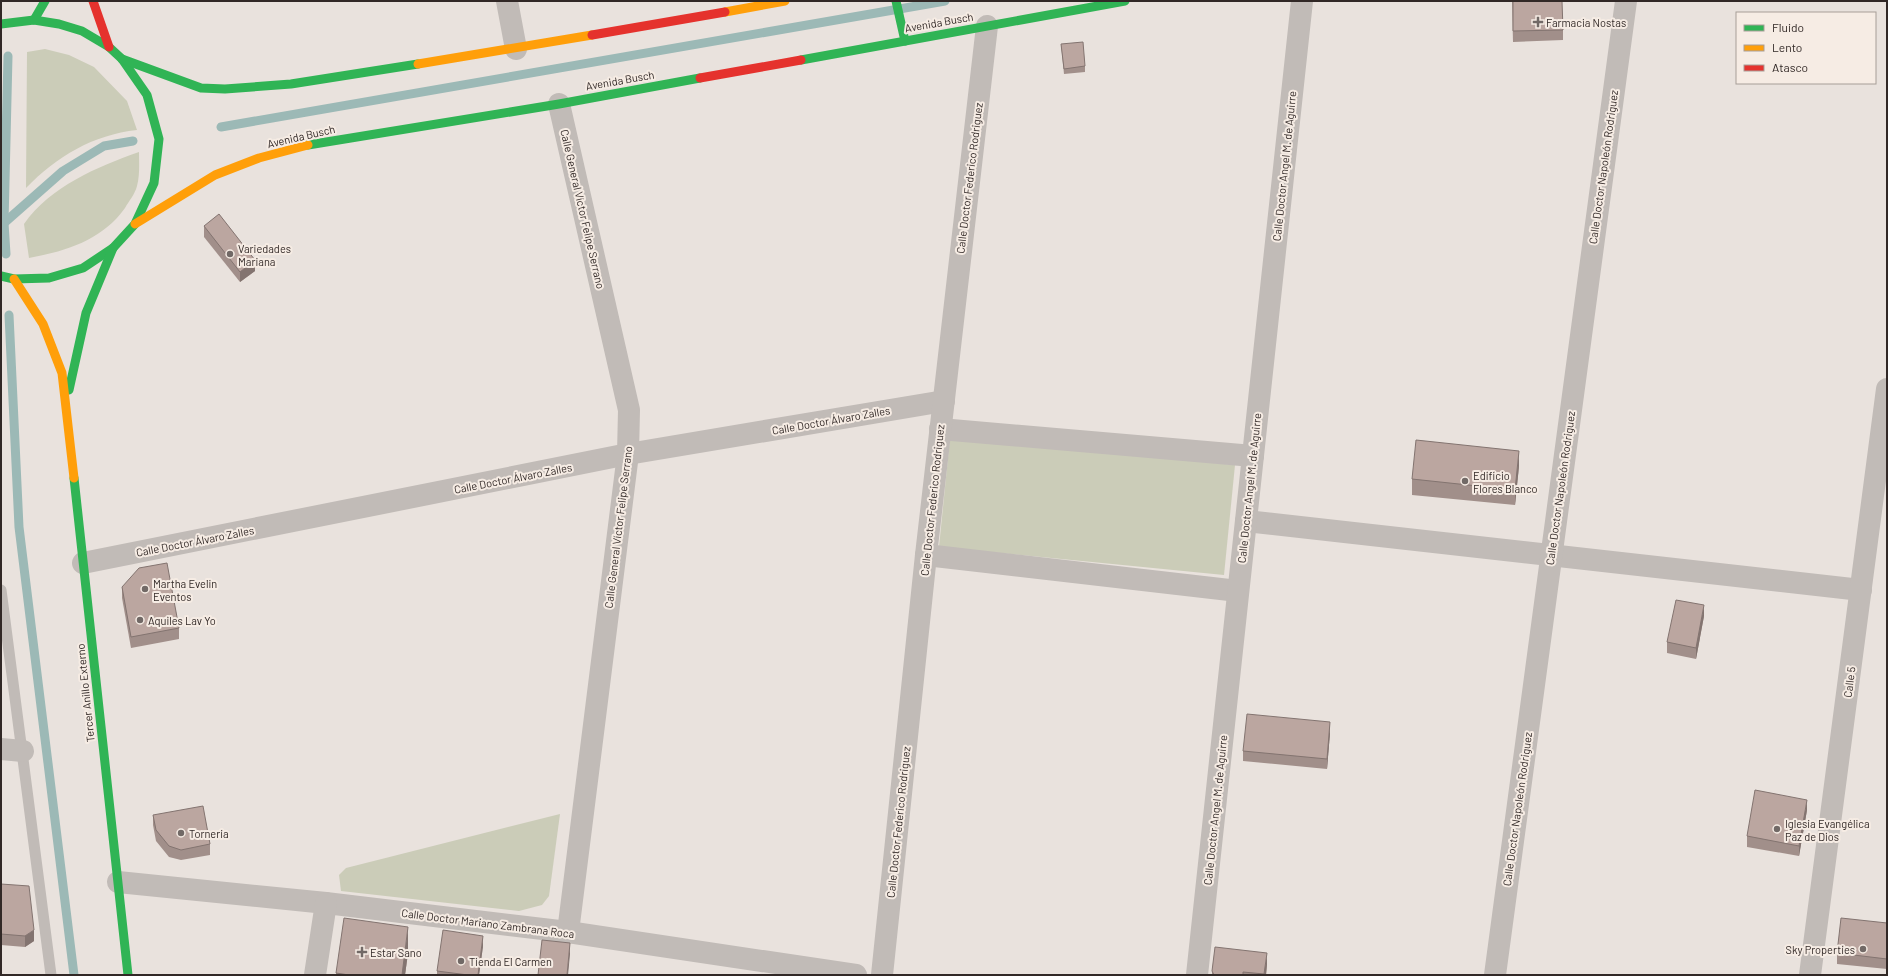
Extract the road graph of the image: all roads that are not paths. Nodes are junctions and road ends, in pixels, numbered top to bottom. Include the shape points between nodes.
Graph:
1 (45, 1) edge
2 (93, 1) edge
3 (507, 1) edge
4 (784, 1) edge
5 (896, 1) edge
6 (1125, 1) edge
7 (1302, 1) edge
8 (1626, 1) edge
9 (34, 20) junction
10 (1, 24) edge
11 (987, 26) junction
12 (904, 38) junction
13 (109, 47) junction
14 (516, 48) junction
15 (122, 59) junction
16 (559, 104) junction
17 (135, 224) junction
18 (113, 248) junction
19 (1, 276) edge
20 (14, 279) junction
21 (1887, 389) edge
22 (944, 401) junction
23 (67, 409) junction
24 (940, 429) junction
25 (628, 454) junction
26 (1253, 456) junction
27 (1246, 521) junction
28 (926, 555) junction
29 (1551, 555) junction
30 (83, 563) junction
31 (1, 590) edge
32 (1861, 590) junction
33 (1238, 591) junction
34 (1, 749) edge
35 (23, 751) junction
36 (118, 882) junction
37 (326, 903) junction
38 (568, 932) junction
39 (51, 975) edge
40 (128, 975) edge
41 (316, 975) edge
42 (856, 975) edge
43 (882, 975) edge
44 (1197, 975) edge
45 (1495, 975) edge
46 (1810, 975) edge

1 - 9 main road
2 - 13 main road
3 - 14 street
4 - 14 main road
5 - 12 main road
6 - 11 main road, Avenida Busch
7 - 26 street, Calle Doctor Angel M. de Aguirre
8 - 29 street, Calle Doctor Napoleón Rodriguez
9 - 10 main road
9 - 13 main road via 82,31
11 - 12 main road, Avenida Busch
11 - 22 street, Calle Doctor Federico Rodriguez
12 - 16 main road, Avenida Busch
13 - 15 main road
14 - 15 main road via 291,84 225,90 201,88
15 - 17 main road via 147,95 159,139 154,183
16 - 17 main road, Avenida Busch via 314,143 259,158 215,175
16 - 25 street, Calle General Víctor Felipe Serrano via 629,410
17 - 18 main road
18 - 20 main road via 83,268 49,278
18 - 23 main road, Tercer Anillo Externo via 86,313 73,367
19 - 20 main road
20 - 23 main road, Tercer Anillo Externo via 43,324 62,373
21 - 32 street, Calle 5
22 - 24 street, Calle Doctor Federico Rodriguez
22 - 25 street, Calle Doctor Álvaro Zalles
23 - 30 main road, Tercer Anillo Externo
24 - 26 street
24 - 28 street, Calle Doctor Federico Rodriguez
25 - 30 street, Calle Doctor Álvaro Zalles
25 - 38 street, Calle General Víctor Felipe Serrano
26 - 27 street, Calle Doctor Angel M. de Aguirre
27 - 29 street
27 - 33 street, Calle Doctor Angel M. de Aguirre
28 - 33 street
28 - 43 street, Calle Doctor Federico Rodriguez
29 - 32 street
29 - 45 street, Calle Doctor Napoleón Rodriguez
30 - 36 main road, Tercer Anillo Externo
31 - 35 lane
32 - 46 street, Calle 5
33 - 44 street, Calle Doctor Angel M. de Aguirre
34 - 35 street
35 - 39 lane
36 - 37 street, Calle Doctor Mariano Zambrana Roca
36 - 40 main road, Tercer Anillo Externo
37 - 38 street, Calle Doctor Mariano Zambrana Roca
37 - 41 street
38 - 42 street, Calle Doctor Mariano Zambrana Roca

